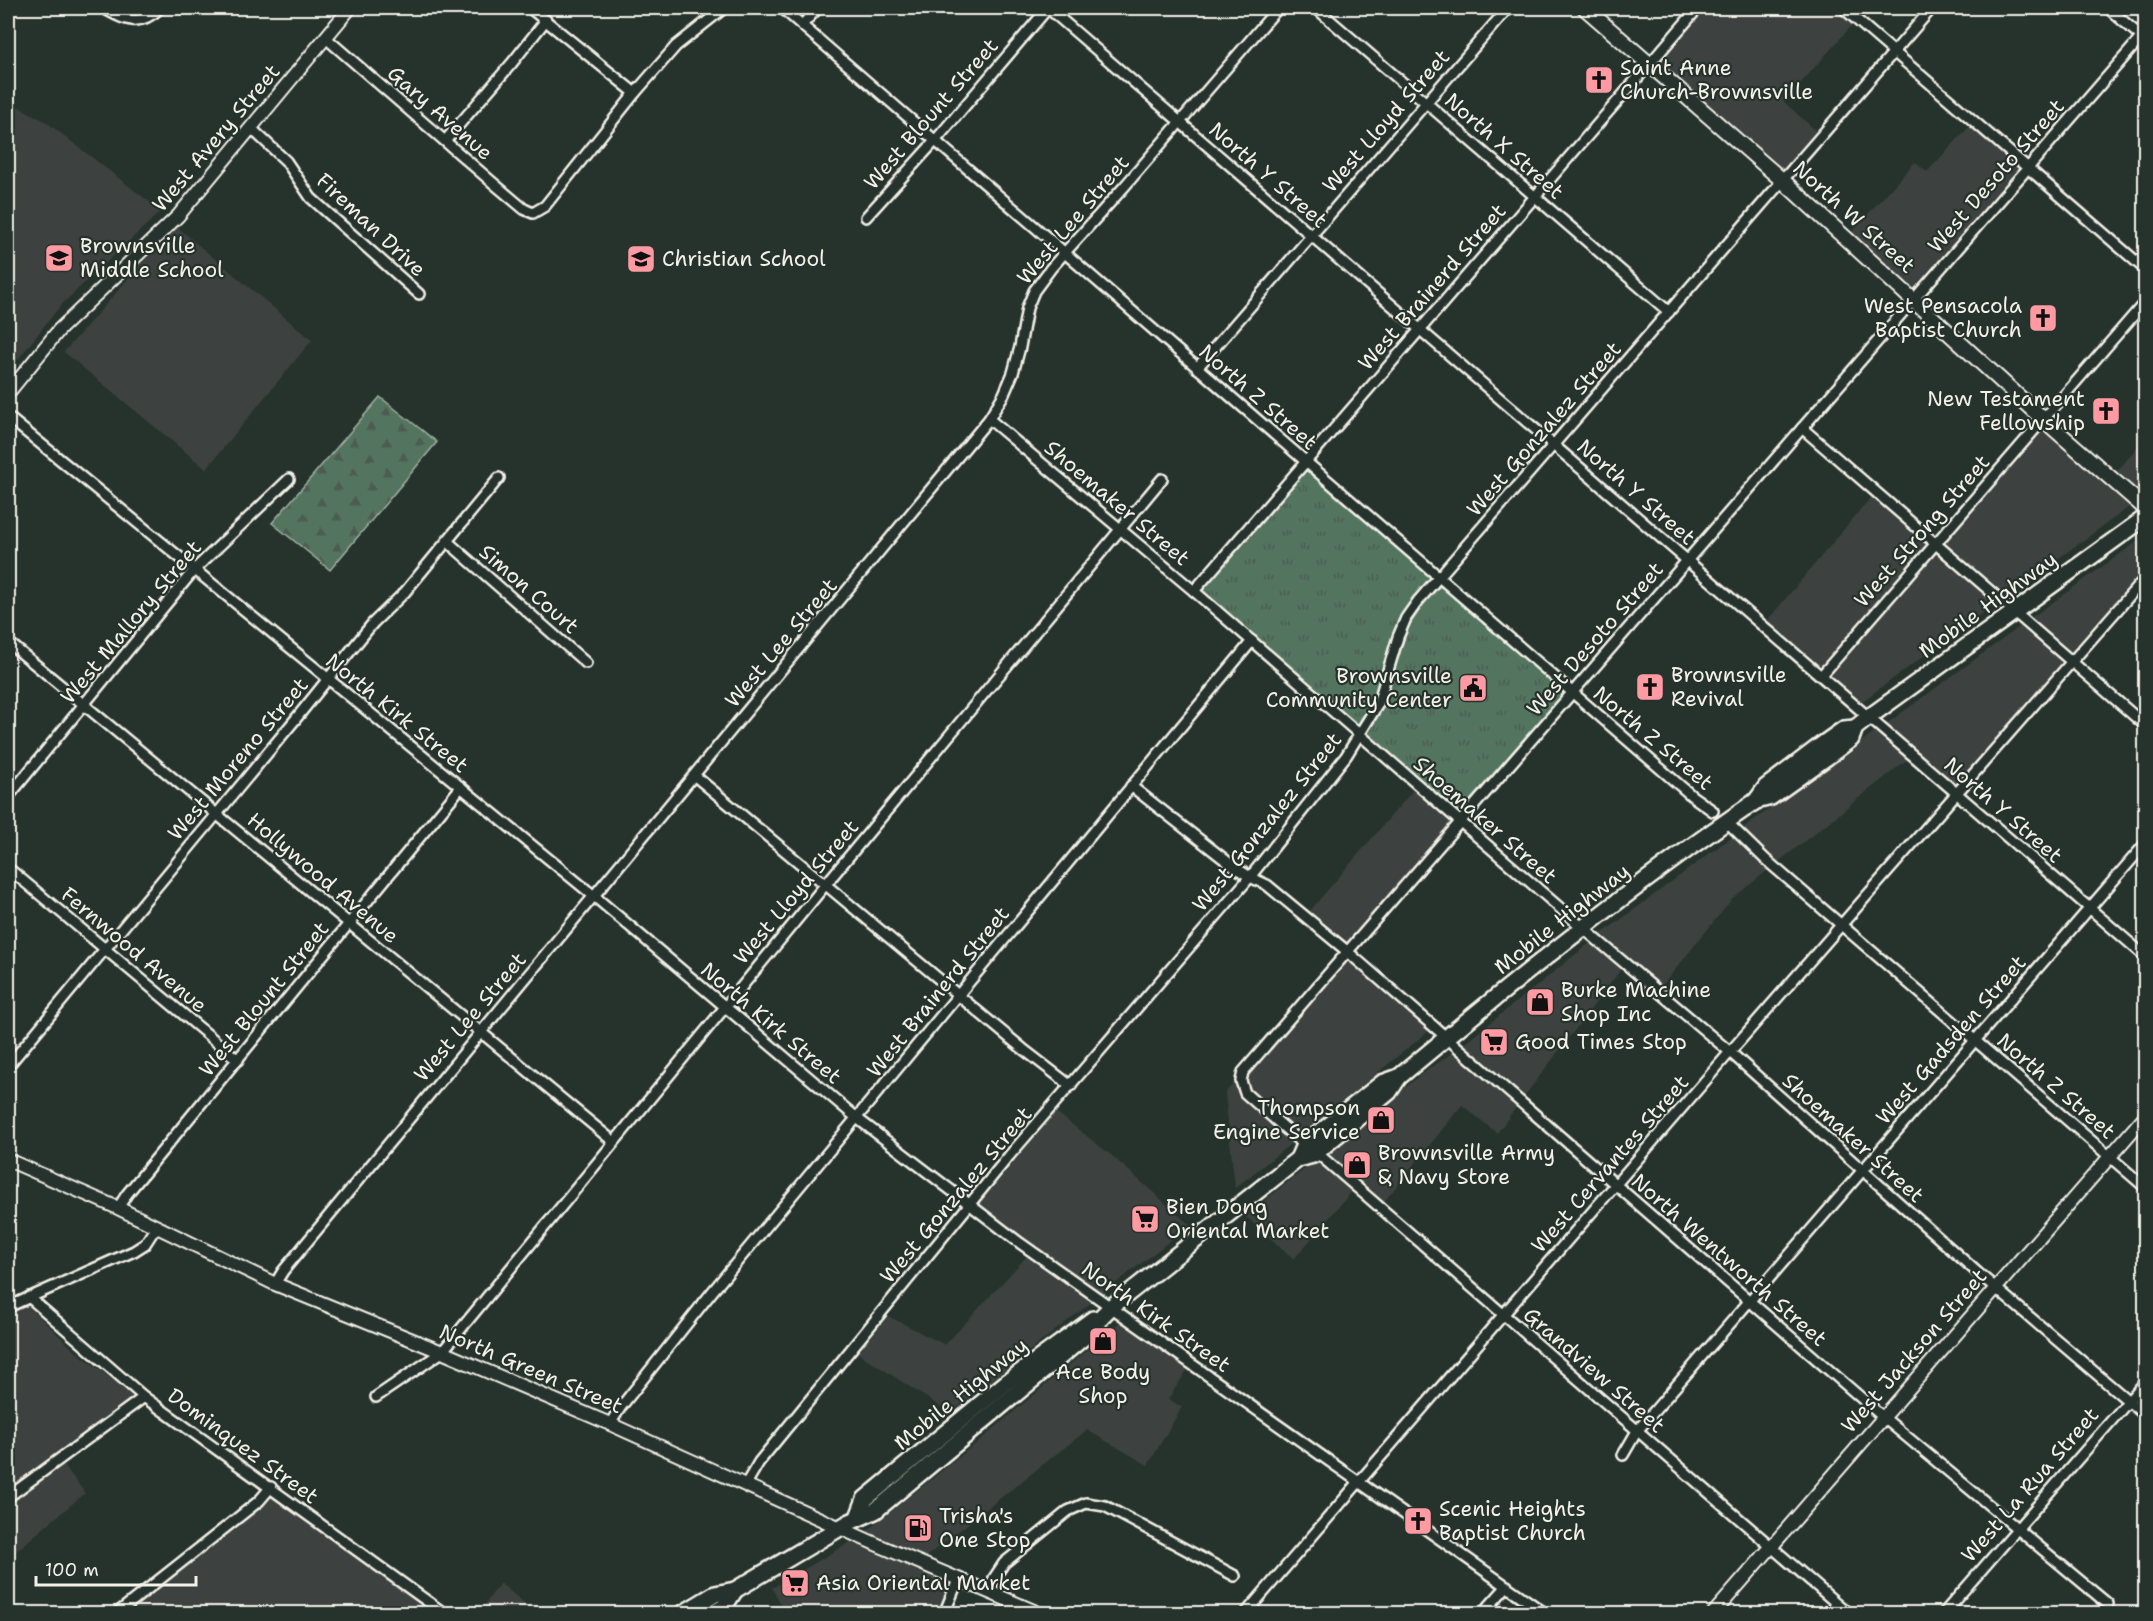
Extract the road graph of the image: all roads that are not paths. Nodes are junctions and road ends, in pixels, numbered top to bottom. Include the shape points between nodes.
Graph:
1 (103, 8) edge
2 (160, 8) edge
3 (351, 8) edge
4 (530, 8) edge
5 (724, 8) edge
6 (782, 8) edge
7 (818, 8) edge
8 (1048, 8) edge
9 (1278, 8) edge
10 (1316, 8) edge
11 (1508, 8) edge
12 (1585, 8) edge
13 (1698, 8) edge
14 (1843, 8) edge
15 (1932, 8) edge
16 (2108, 8) edge
17 (546, 20) junction
18 (802, 25) junction
19 (2144, 36) edge
20 (326, 38) junction
21 (1894, 51) junction
22 (1649, 64) junction
23 (635, 93) junction
24 (1426, 102) junction
25 (1180, 122) junction
26 (251, 128) junction
27 (445, 141) junction
28 (935, 141) junction
29 (2027, 166) junction
30 (1782, 180) junction
31 (1535, 196) junction
32 (866, 217) dead end
33 (1311, 235) junction
34 (1065, 253) junction
35 (2145, 270) edge
36 (419, 294) dead end
37 (1913, 299) junction
38 (2145, 301) edge
39 (1669, 312) junction
40 (1420, 329) junction
41 (1197, 368) junction
42 (8, 393) edge
43 (8, 417) edge
44 (989, 419) junction
45 (2043, 419) junction
46 (1802, 428) junction
47 (1554, 445) junction
48 (1305, 462) junction
49 (499, 478) dead end
50 (289, 479) dead end
51 (1162, 479) dead end
52 (2145, 510) edge
53 (2145, 517) edge
54 (1121, 529) junction
55 (448, 542) junction
56 (1935, 544) junction
57 (1687, 560) junction
58 (194, 570) junction
59 (2145, 577) edge
60 (1439, 578) junction
61 (1194, 591) junction
62 (2015, 612) junction
63 (1252, 641) junction
64 (8, 642) edge
65 (2071, 661) junction
66 (586, 663) dead end
67 (1821, 676) junction
68 (327, 680) junction
69 (1572, 693) junction
70 (84, 705) junction
71 (1869, 717) junction
72 (2145, 726) edge
73 (1359, 734) junction
74 (695, 776) junction
75 (1131, 786) junction
76 (461, 787) junction
77 (1956, 794) junction
78 (8, 797) edge
79 (1713, 811) dead end
80 (217, 813) junction
81 (1726, 821) junction
82 (1460, 822) junction
83 (2145, 843) edge
84 (8, 868) edge
85 (1250, 877) junction
86 (825, 884) junction
87 (594, 896) junction
88 (2088, 908) junction
89 (350, 923) junction
90 (1840, 925) junction
91 (1583, 928) junction
92 (104, 949) junction
93 (1348, 952) junction
94 (2145, 957) edge
95 (957, 994) junction
96 (724, 1008) junction
97 (481, 1032) junction
98 (1447, 1037) junction
99 (1975, 1040) junction
100 (1730, 1052) junction
101 (238, 1060) junction
102 (8, 1066) edge
103 (1241, 1081) joint
104 (1071, 1086) junction
105 (2145, 1115) edge
106 (858, 1119) junction
107 (614, 1142) junction
108 (1306, 1152) junction
109 (2109, 1157) junction
110 (8, 1160) edge
111 (1862, 1170) junction
112 (1616, 1185) junction
113 (2145, 1188) edge
114 (969, 1205) junction
115 (118, 1208) junction
116 (156, 1227) junction
117 (274, 1284) junction
118 (1996, 1287) junction
119 (29, 1297) junction
120 (1749, 1300) junction
121 (8, 1307) edge
122 (1107, 1312) junction
123 (1503, 1315) junction
124 (442, 1352) junction
125 (2145, 1381) edge
126 (144, 1397) junction
127 (376, 1397) dead end
128 (2128, 1401) junction
129 (2145, 1416) edge
130 (1883, 1417) junction
131 (610, 1424) junction
132 (1637, 1431) junction
133 (1623, 1455) dead end
134 (1359, 1483) junction
135 (746, 1484) junction
136 (271, 1487) junction
137 (8, 1497) edge
138 (840, 1527) junction
139 (2018, 1528) junction
140 (1771, 1547) junction
141 (1235, 1576) dead end
142 (958, 1580) junction
143 (1507, 1586) junction
144 (735, 1590) junction
145 (990, 1592) junction
146 (2108, 1604) dead end
147 (116, 1614) edge
148 (446, 1614) edge
149 (682, 1614) edge
150 (712, 1614) edge
151 (944, 1614) edge
152 (1041, 1614) edge
153 (1245, 1614) edge
154 (1482, 1614) edge
155 (1546, 1614) edge
156 (1713, 1614) edge
157 (1849, 1614) edge
158 (1943, 1614) edge

1 - 2 street via 131,21 147,18
3 - 20 street, West Avery Street
4 - 17 street
5 - 23 street via 676,46
6 - 18 street, North Z Street
7 - 18 street
8 - 25 street, North Y Street
8 - 28 street, West Blount Street
9 - 25 street, West Lee Street
10 - 24 street, North X Street
11 - 24 street, West Lloyd Street
12 - 22 main road, North W Street
13 - 22 street, West Brainerd Street
14 - 21 street
15 - 21 street, West Gonzalez Street
16 - 19 street
17 - 23 street
17 - 27 street
18 - 28 street, North Z Street
19 - 29 street, West Desoto Street
20 - 26 street, West Avery Street
20 - 27 street, Gary Avenue
21 - 29 street
21 - 30 street, West Gonzalez Street
22 - 30 main road, North W Street
22 - 31 street, West Brainerd Street
23 - 27 street, Gary Avenue via 545,206 533,213
24 - 31 street, North X Street
24 - 33 street, West Lloyd Street
25 - 33 street, North Y Street
25 - 34 street, West Lee Street
26 - 36 street, Fireman Drive via 286,161 311,198
26 - 42 street, West Avery Street via 178,216 59,330
28 - 32 street, West Blount Street
28 - 34 street, North Z Street
29 - 35 street
29 - 37 street, West Desoto Street
30 - 37 main road, North W Street
30 - 39 street, West Gonzalez Street
31 - 39 street, North X Street
31 - 40 street, West Brainerd Street
33 - 40 street, North Y Street
33 - 41 street, West Lloyd Street
34 - 41 street, North Z Street
34 - 44 street, West Lee Street via 1029,300 1013,372
37 - 45 main road, North W Street
37 - 46 street, West Desoto Street
38 - 45 street, West Strong Street
39 - 47 street, West Gonzalez Street
40 - 47 street, North Y Street
40 - 48 street, West Brainerd Street
41 - 48 street, North Z Street
43 - 58 street, North Kirk Street
44 - 54 street, Shoemaker Street
44 - 74 street, West Lee Street
45 - 52 main road, North W Street
45 - 56 street, West Strong Street
46 - 56 street
46 - 57 street, West Desoto Street
47 - 57 street, North Y Street
47 - 60 street, West Gonzalez Street
48 - 60 street, North Z Street
48 - 61 street, West Brainerd Street
49 - 55 street, West Moreno Street
50 - 58 street, West Mallory Street
51 - 54 street, West Lloyd Street
53 - 62 main road, Mobile Highway
54 - 61 street, Shoemaker Street
54 - 86 street, West Lloyd Street
55 - 66 street, Simon Court
55 - 68 street, West Moreno Street
56 - 62 street
56 - 67 street, West Strong Street
57 - 67 street, North Y Street
57 - 69 street, West Desoto Street
58 - 68 street, North Kirk Street
58 - 70 street, West Mallory Street
59 - 65 street, West Cervantes Street
60 - 69 street, North Z Street
60 - 73 street, West Gonzalez Street via 1403,624 1378,704
61 - 63 street, Shoemaker Street
62 - 65 street
62 - 71 main road, Mobile Highway
63 - 73 street, Shoemaker Street
63 - 75 street, West Brainerd Street
64 - 70 street, Hollywood Avenue
65 - 72 street
65 - 77 street, West Cervantes Street
67 - 71 street, North Y Street
68 - 76 street, North Kirk Street
68 - 80 street, West Moreno Street
69 - 79 street, North Z Street
69 - 82 street, West Desoto Street
70 - 78 street, West Mallory Street
70 - 80 street, Hollywood Avenue
71 - 77 street, North Y Street
71 - 81 main road, Mobile Highway via 1820,746 1766,787 1756,801
73 - 82 street, Shoemaker Street
73 - 85 street, West Gonzalez Street
74 - 86 street
74 - 87 street, West Lee Street
75 - 85 street, North Wentworth Street
75 - 95 street, West Brainerd Street
76 - 87 street, North Kirk Street
76 - 89 street, West Blount Street
77 - 88 street, North Y Street
77 - 90 street, West Cervantes Street
80 - 89 street, Hollywood Avenue
80 - 92 street, West Moreno Street
81 - 90 street, North Z Street
81 - 91 main road, Mobile Highway
82 - 91 street, Shoemaker Street
82 - 93 street, West Desoto Street
83 - 88 street, West Gadsden Street
84 - 92 street, Fernwood Avenue
85 - 93 street, North Wentworth Street via 1267,885
85 - 104 street, West Gonzalez Street
86 - 95 street
86 - 96 street, West Lloyd Street
87 - 96 street, North Kirk Street
87 - 97 street, West Lee Street
88 - 94 street, North Y Street
88 - 99 street, West Gadsden Street
89 - 97 street, Hollywood Avenue
89 - 101 street, West Blount Street
90 - 99 street, North Z Street
90 - 100 street, West Cervantes Street
91 - 98 main road, Mobile Highway
91 - 100 street, Shoemaker Street
92 - 101 street, Fernwood Avenue
92 - 102 street, West Moreno Street
93 - 98 street, North Wentworth Street
93 - 103 street, West Desoto Street via 1243,1072
95 - 104 street
95 - 106 street, West Brainerd Street
96 - 106 street, North Kirk Street
96 - 107 street, West Lloyd Street
97 - 107 street, Hollywood Avenue
97 - 117 street, West Lee Street
98 - 108 main road, Mobile Highway via 1399,1077 1382,1083
98 - 112 street, North Wentworth Street
99 - 109 street, North Z Street
99 - 111 street, West Gadsden Street
100 - 111 street, Shoemaker Street
100 - 112 street, West Cervantes Street
101 - 115 street, West Blount Street
103 - 108 street, Grandview Street via 1245,1093
104 - 114 street, West Gonzalez Street
105 - 109 street, West Jackson Street
106 - 114 street, North Kirk Street
106 - 131 street, West Brainerd Street via 712,1292
107 - 124 street, West Lloyd Street
108 - 122 main road, Mobile Highway
108 - 123 street, Grandview Street
109 - 113 street, North Z Street
109 - 118 street, West Jackson Street
110 - 115 street, North Green Street
111 - 118 street, Shoemaker Street
111 - 120 street, West Gadsden Street
112 - 120 street, North Wentworth Street
112 - 123 street, West Cervantes Street
114 - 122 street, North Kirk Street
114 - 135 street, West Gonzalez Street via 759,1462
115 - 116 street, North Green Street
116 - 117 street, North Green Street
116 - 119 street via 145,1244 134,1251
117 - 124 street, North Green Street
118 - 128 street, Shoemaker Street
118 - 130 street, West Jackson Street
119 - 121 street
119 - 126 street, Dominquez Street
120 - 130 street, North Wentworth Street
120 - 132 street, West Gadsden Street
122 - 134 street, North Kirk Street
122 - 138 main road, Mobile Highway via 1090,1320 1007,1382 873,1491 858,1517
123 - 132 street, Grandview Street
123 - 134 street, West Cervantes Street
124 - 127 street, West Lloyd Street
124 - 131 street, North Green Street
125 - 128 street, West La Rua Street
126 - 136 street, Dominquez Street
126 - 137 street
128 - 129 street, Shoemaker Street
128 - 139 street, West La Rua Street
130 - 139 street, North Wentworth Street
130 - 140 street, West Jackson Street
131 - 135 street, North Green Street
132 - 133 street, West Gadsden Street
132 - 140 street, Grandview Street
134 - 143 street, North Kirk Street
134 - 153 street, West Cervantes Street
135 - 138 street, North Green Street
136 - 147 street via 259,1501
136 - 148 street, Dominquez Street
138 - 142 street, North Green Street
138 - 144 main road, Mobile Highway
139 - 146 street, North Wentworth Street
139 - 158 street, West La Rua Street
140 - 156 street, West Jackson Street
140 - 157 street, Grandview Street
141 - 145 street via 1105,1506 1086,1503 1068,1510 1004,1563
142 - 145 street, North Green Street
142 - 151 street
143 - 154 street
143 - 155 street, North Kirk Street
144 - 149 main road, Mobile Highway via 715,1594
144 - 150 main road, Mobile Highway via 724,1607
145 - 152 street, North Green Street

